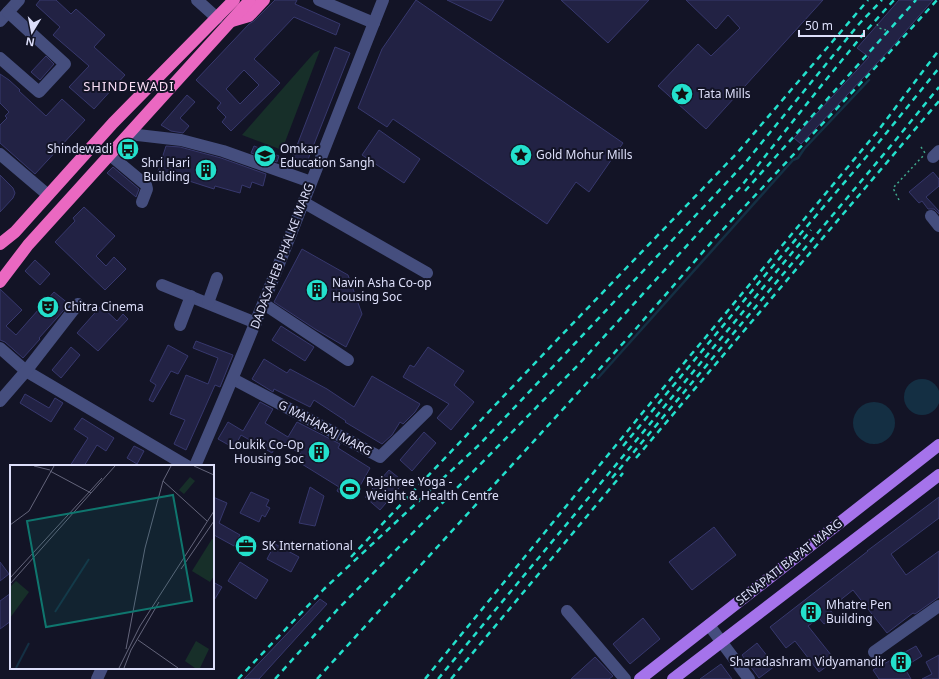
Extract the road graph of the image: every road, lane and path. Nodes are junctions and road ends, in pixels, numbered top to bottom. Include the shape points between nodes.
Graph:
1 (19, 0) edge
2 (198, 0) edge
3 (250, 0) edge
4 (264, 0) edge
5 (320, 0) edge
6 (383, 0) edge
7 (232, 1) edge
8 (4, 17) edge
9 (217, 18) junction
10 (232, 21) junction
11 (374, 23) junction
12 (877, 24) dead end
13 (886, 30) dead end
14 (0, 58) edge
15 (129, 134) junction
16 (0, 154) edge
17 (932, 154) edge
18 (110, 155) junction
19 (311, 182) junction
20 (48, 195) junction
21 (899, 200) dead end
22 (142, 202) dead end
23 (303, 202) junction
24 (931, 216) dead end
25 (939, 226) edge
26 (14, 232) junction
27 (0, 244) edge
28 (28, 246) junction
29 (0, 250) edge
30 (0, 272) edge
31 (427, 273) dead end
32 (217, 278) dead end
33 (0, 282) edge
34 (162, 285) dead end
35 (191, 296) junction
36 (208, 303) junction
37 (78, 304) dead end
38 (264, 304) junction
39 (256, 323) junction
40 (180, 325) dead end
41 (0, 348) edge
42 (348, 360) dead end
43 (26, 371) junction
44 (233, 379) junction
45 (0, 401) edge
46 (427, 411) dead end
47 (939, 446) edge
48 (185, 465) edge
49 (195, 465) edge
50 (939, 475) edge
51 (939, 606) edge
52 (567, 611) dead end
53 (709, 625) junction
54 (722, 641) junction
55 (874, 652) dead end
56 (102, 669) edge
57 (97, 679) edge
58 (625, 679) edge
59 (640, 679) edge
60 (673, 679) edge
61 (749, 679) edge

1 - 8 street
2 - 9 street
3 - 10 highway
4 - 10 highway via 249,16
5 - 11 street
6 - 11 street, DADASAHEB PHALKE MARG
7 - 9 highway
8 - 14 street via 65,64 39,92
9 - 20 highway via 113,123
10 - 15 highway
11 - 19 street, DADASAHEB PHALKE MARG
12 - 13 path via 879,28
15 - 18 highway
15 - 19 street via 188,142 223,151
16 - 20 street
17 - 21 path via 893,188
18 - 22 street via 146,185
18 - 28 highway
19 - 23 street, DADASAHEB PHALKE MARG
20 - 26 highway
23 - 31 street
23 - 38 street, DADASAHEB PHALKE MARG
24 - 25 street
26 - 27 highway
26 - 29 highway
28 - 30 highway
28 - 33 highway
32 - 36 street
34 - 35 street
35 - 36 street
35 - 40 street
36 - 39 street
37 - 43 street
38 - 39 street, DADASAHEB PHALKE MARG
38 - 42 street
39 - 44 street, DADASAHEB PHALKE MARG
41 - 43 street
43 - 45 street
43 - 48 street
44 - 46 street, G MAHARAJ MARG via 380,457
44 - 49 street, DADASAHEB PHALKE MARG
47 - 53 main road, SENAPATI BAPAT MARG
50 - 54 main road, SENAPATI BAPAT MARG
51 - 55 street
52 - 58 street
53 - 54 street
53 - 59 main road, SENAPATI BAPAT MARG
54 - 60 main road, SENAPATI BAPAT MARG
54 - 61 street
56 - 57 street

